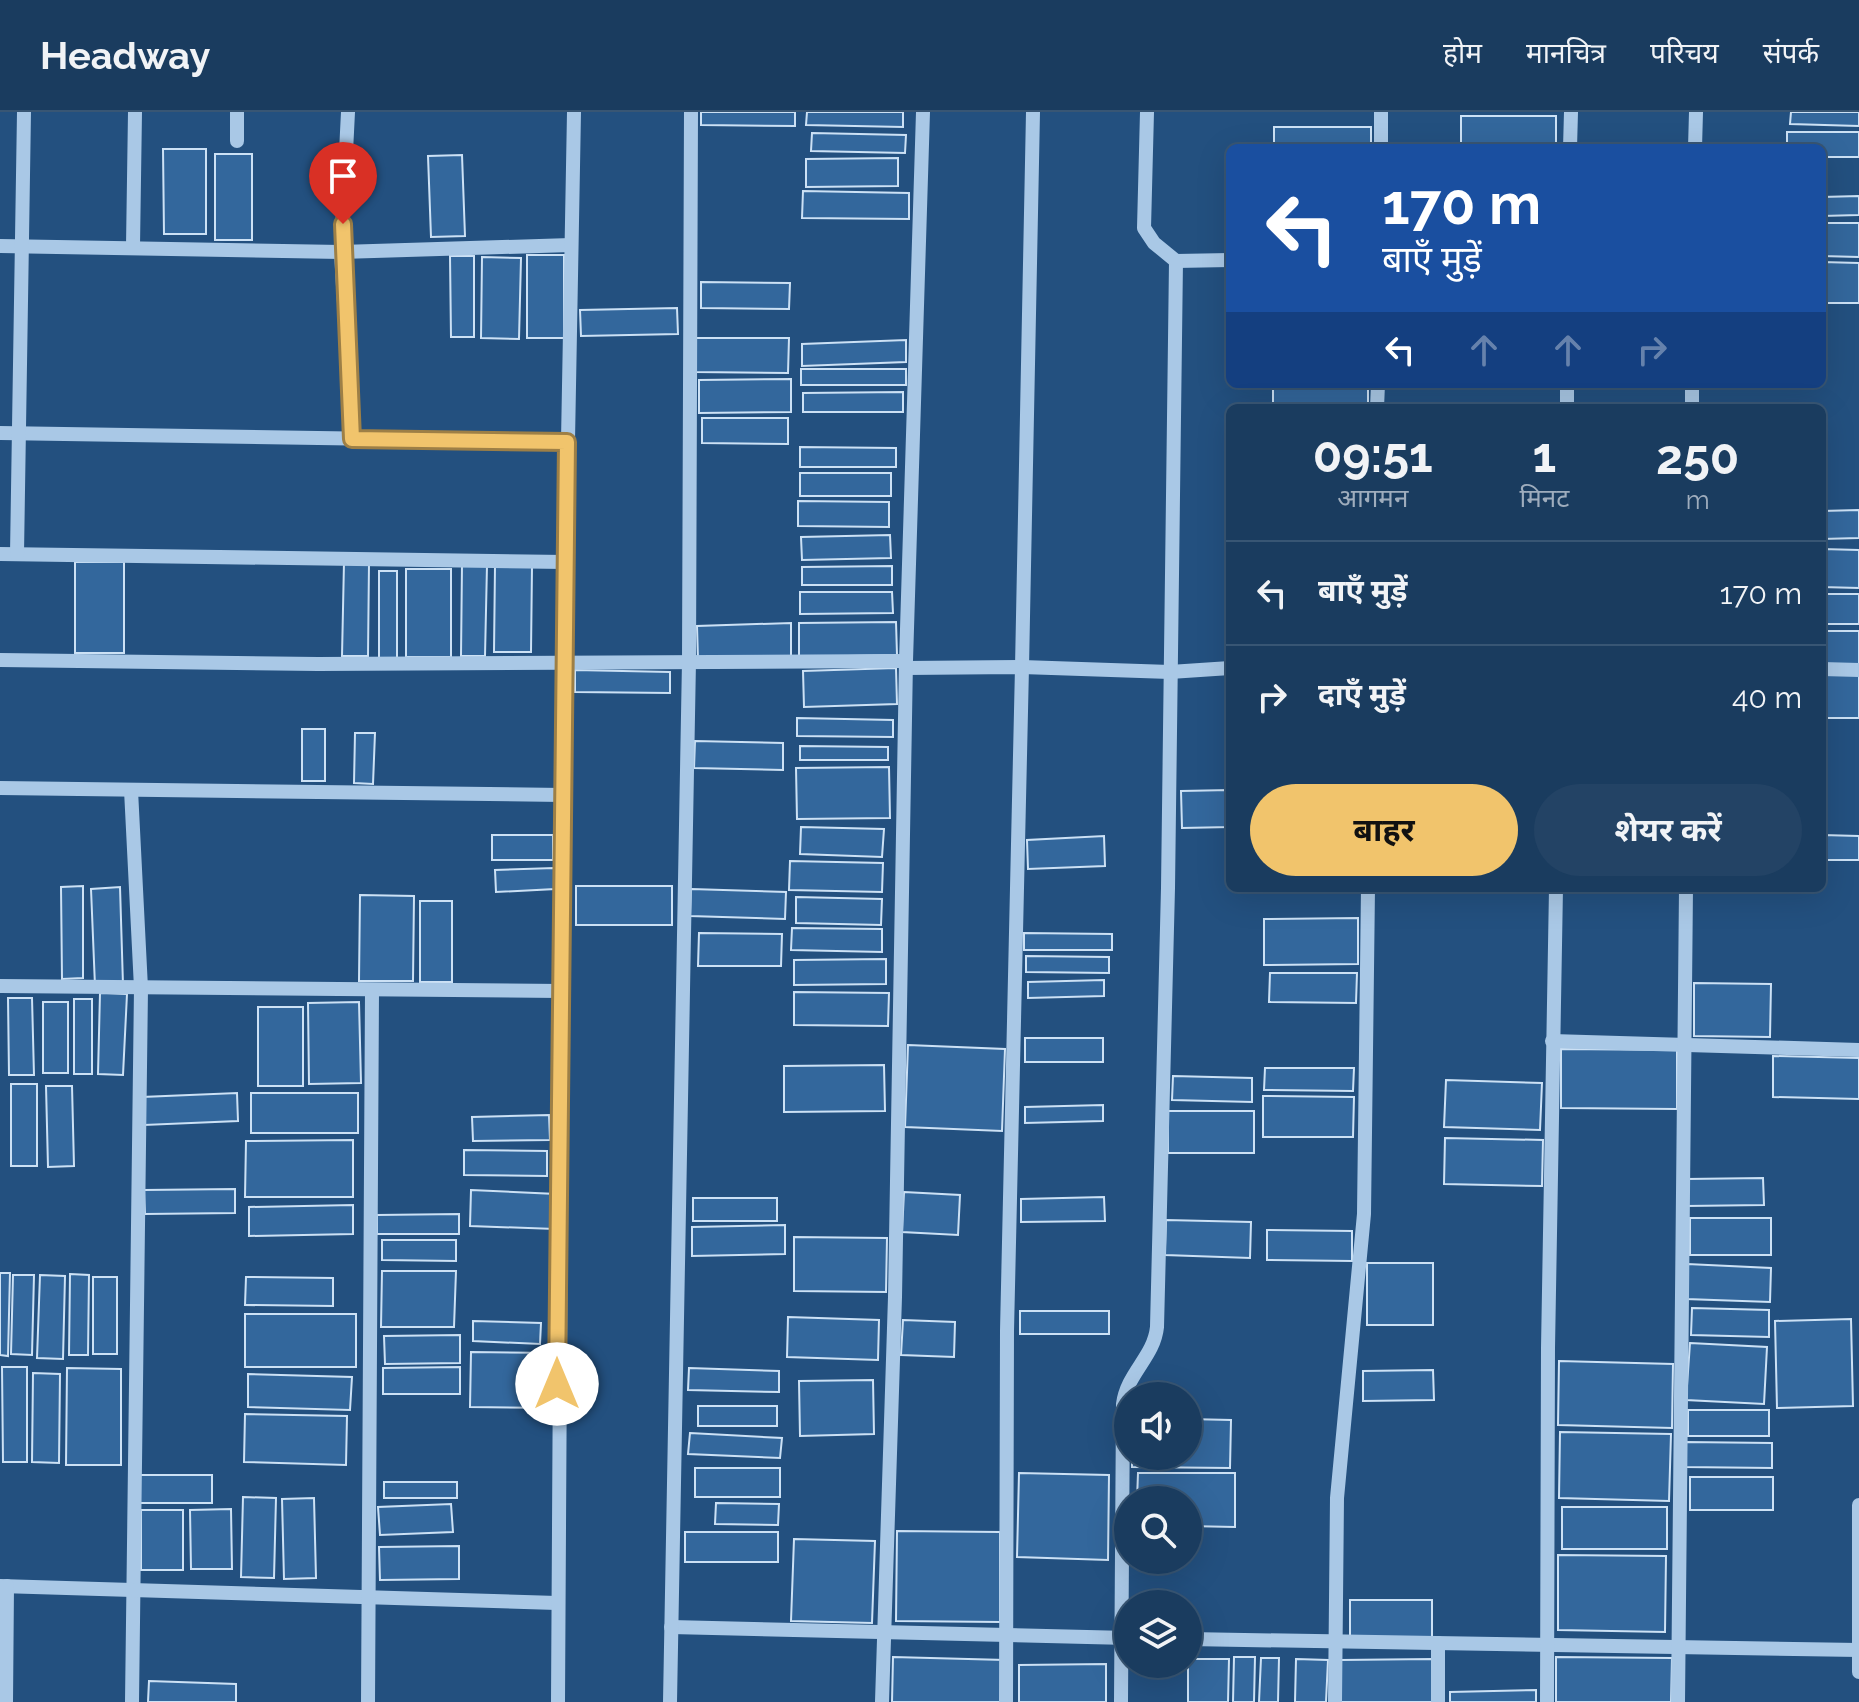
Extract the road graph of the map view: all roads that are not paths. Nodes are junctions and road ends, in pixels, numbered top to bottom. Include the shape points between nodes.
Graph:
1 (24, 112) edge
2 (135, 112) edge
3 (237, 112) edge
4 (348, 112) edge
5 (574, 112) edge
6 (691, 112) edge
7 (923, 112) edge
8 (1033, 112) edge
9 (1147, 112) edge
10 (1381, 112) edge
11 (1571, 112) edge
12 (1696, 112) edge
13 (237, 141) dead end
14 (1381, 144) edge
15 (1570, 144) edge
16 (1695, 144) edge
17 (571, 245) junction
18 (0, 246) edge
19 (133, 246) junction
20 (21, 247) junction
21 (341, 252) junction
22 (1226, 260) edge
23 (1176, 261) junction
24 (0, 433) edge
25 (20, 434) junction
26 (352, 439) junction
27 (567, 442) junction
28 (0, 554) edge
29 (17, 554) junction
30 (565, 562) junction
31 (0, 660) edge
32 (564, 660) junction
33 (689, 661) junction
34 (906, 665) junction
35 (1022, 667) junction
36 (1226, 668) edge
37 (1826, 669) edge
38 (1859, 670) edge
39 (1170, 672) junction
40 (0, 788) edge
41 (131, 790) junction
42 (563, 795) junction
43 (1368, 892) edge
44 (1556, 892) edge
45 (1686, 892) edge
46 (0, 986) edge
47 (141, 988) junction
48 (561, 991) junction
49 (372, 992) junction
50 (1552, 1041) junction
51 (1684, 1046) junction
52 (1859, 1050) edge
53 (1859, 1505) edge
54 (4, 1586) edge
55 (1125, 1590) edge
56 (134, 1591) junction
57 (368, 1599) junction
58 (557, 1603) junction
59 (671, 1627) junction
60 (882, 1632) junction
61 (1007, 1636) junction
62 (1114, 1638) edge
63 (1202, 1639) edge
64 (1336, 1641) junction
65 (1438, 1643) junction
66 (1548, 1645) junction
67 (1679, 1647) junction
68 (1858, 1650) edge
69 (1859, 1672) edge
70 (1122, 1678) edge
71 (6, 1702) edge
72 (132, 1702) edge
73 (368, 1702) edge
74 (558, 1702) edge
75 (670, 1702) edge
76 (882, 1702) edge
77 (1006, 1702) edge
78 (1121, 1702) edge
79 (1335, 1702) edge
80 (1438, 1702) edge
81 (1547, 1702) edge
82 (1678, 1702) edge

1 - 20 street
2 - 19 street
3 - 13 street
4 - 21 street
5 - 17 street
6 - 33 street
7 - 34 street
8 - 35 street
9 - 23 street via 1144,228
10 - 14 street
11 - 15 street
12 - 16 street
17 - 21 street
17 - 27 street
18 - 20 street
19 - 20 street
19 - 21 street
20 - 25 street
21 - 26 street
22 - 23 street
23 - 39 street
24 - 25 street
25 - 26 street
25 - 29 street
26 - 27 street
27 - 30 street
28 - 29 street
29 - 30 street
30 - 32 street
31 - 32 street
32 - 33 street
32 - 42 street
33 - 34 street
33 - 59 street
34 - 35 street
34 - 60 street via 895,1297
35 - 39 street
35 - 61 street via 1007,1331
36 - 39 street
37 - 38 street
39 - 55 street via 1157,1327 1153,1348 1127,1384 1123,1404
40 - 41 street
41 - 42 street
41 - 47 street
42 - 48 street
43 - 64 street via 1364,1214 1337,1498
44 - 50 street
45 - 51 street
46 - 47 street
47 - 49 street
47 - 56 street
48 - 49 street
48 - 58 street
49 - 57 street
50 - 51 street
50 - 66 street
51 - 52 street
51 - 67 street
53 - 68 street
54 - 56 street
54 - 71 street
56 - 57 street
56 - 72 street
57 - 58 street
57 - 73 street
58 - 74 street
59 - 60 street
59 - 75 street
60 - 61 street
60 - 76 street
61 - 62 street
61 - 77 street
63 - 64 street
64 - 65 street
64 - 79 street
65 - 66 street
65 - 80 street
66 - 67 street
66 - 81 street
67 - 68 street
67 - 82 street
68 - 69 street
70 - 78 street

